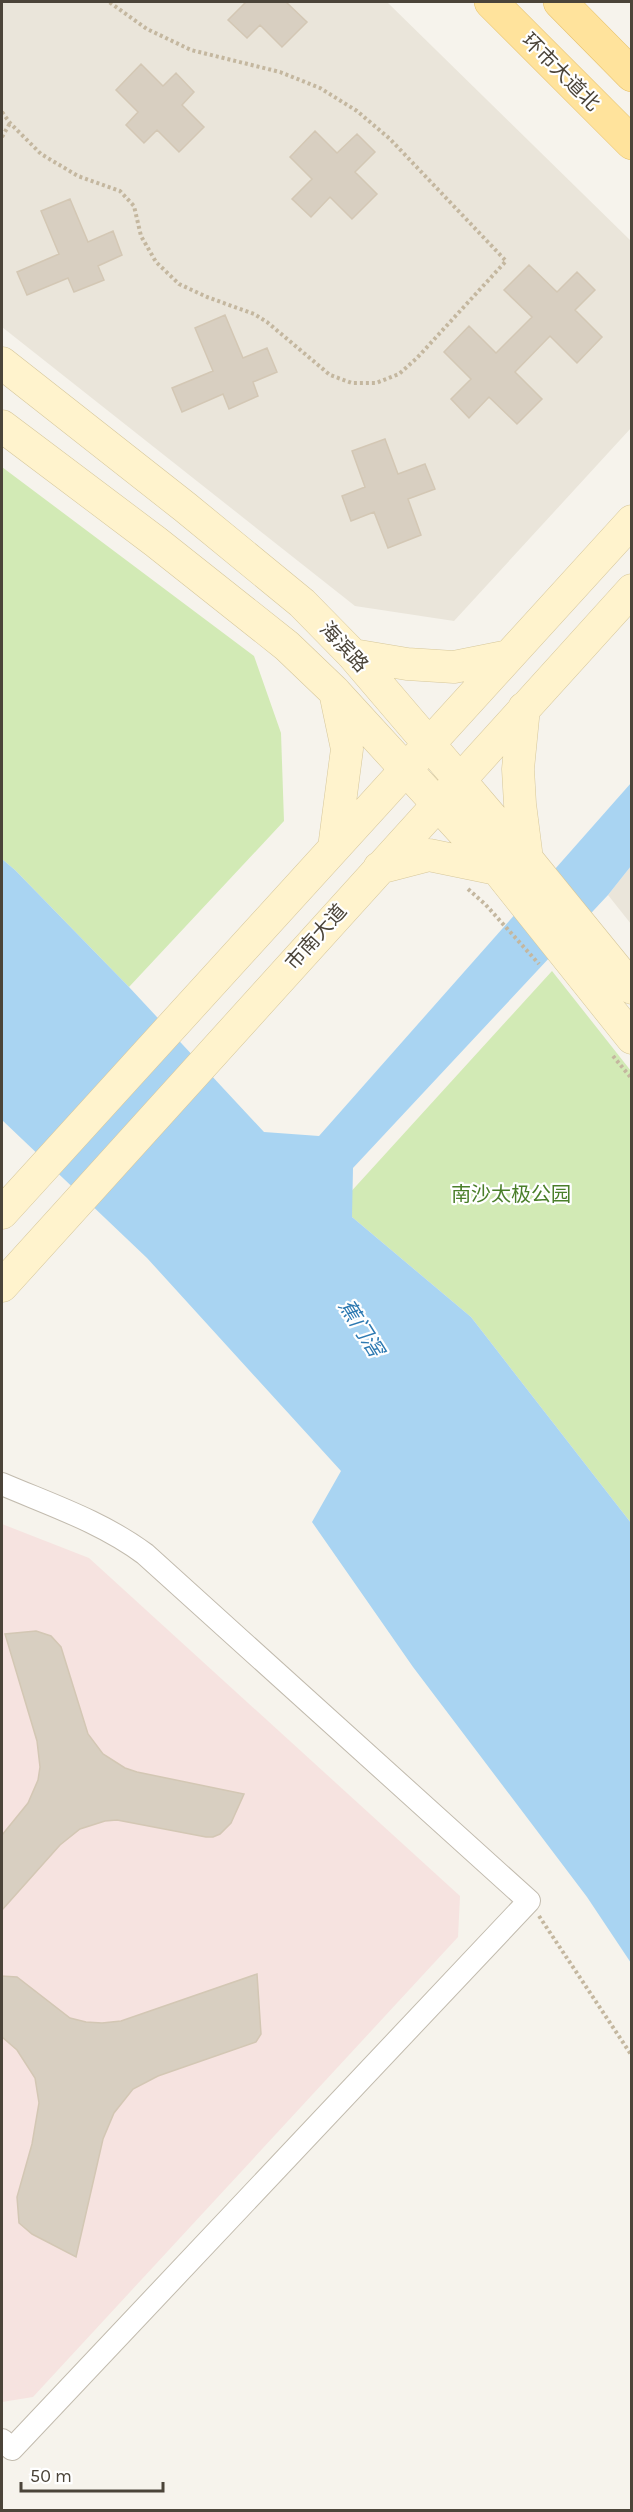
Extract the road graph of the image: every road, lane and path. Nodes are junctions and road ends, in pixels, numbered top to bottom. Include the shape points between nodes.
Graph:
1 (109, 2) edge
2 (492, 2) edge
3 (560, 2) edge
4 (632, 75) edge
5 (2, 112) edge
6 (10, 123) junction
7 (2, 137) edge
8 (632, 143) edge
9 (2, 363) edge
10 (2, 426) edge
11 (632, 521) edge
12 (632, 590) edge
13 (353, 655) junction
14 (509, 656) junction
15 (334, 691) junction
16 (524, 708) junction
17 (429, 744) junction
18 (405, 769) junction
19 (459, 780) junction
20 (437, 803) junction
21 (334, 848) junction
22 (527, 859) junction
23 (379, 868) junction
24 (497, 869) junction
25 (485, 904) dead end
26 (543, 969) dead end
27 (632, 988) edge
28 (632, 1038) edge
29 (2, 1213) edge
30 (2, 1286) edge
31 (2, 1484) edge
32 (529, 1901) junction
33 (632, 2056) edge
34 (7, 2445) edge

1 - 6 path via 147,29 191,50 280,72 320,88 357,111 390,139 506,261 399,374 376,382 352,383 330,375 254,314 179,284 156,262 141,236 134,206 120,191 78,177 42,154
2 - 8 main road, 环市大道北
3 - 4 main road
5 - 6 path
6 - 7 path
9 - 13 main road, 海滨路 via 302,603
10 - 15 main road, 海滨路 via 287,646
11 - 14 main road
12 - 16 main road, 市南大道
13 - 14 main road via 453,667
13 - 17 main road, 海滨路
14 - 17 main road
15 - 18 main road, 海滨路
15 - 21 main road via 346,749
16 - 19 main road, 市南大道
16 - 22 main road via 518,769
17 - 18 main road
17 - 19 main road, 海滨路
18 - 20 main road, 海滨路
18 - 21 main road
19 - 20 main road, 市南大道
19 - 22 main road, 海滨路
20 - 23 main road, 市南大道
20 - 24 main road, 海滨路
21 - 29 main road
22 - 27 main road, 海滨路
23 - 24 main road via 429,855
23 - 30 main road, 市南大道
24 - 28 main road, 海滨路
25 - 26 path
31 - 32 street via 90,1521 145,1554
32 - 33 path
32 - 34 street

